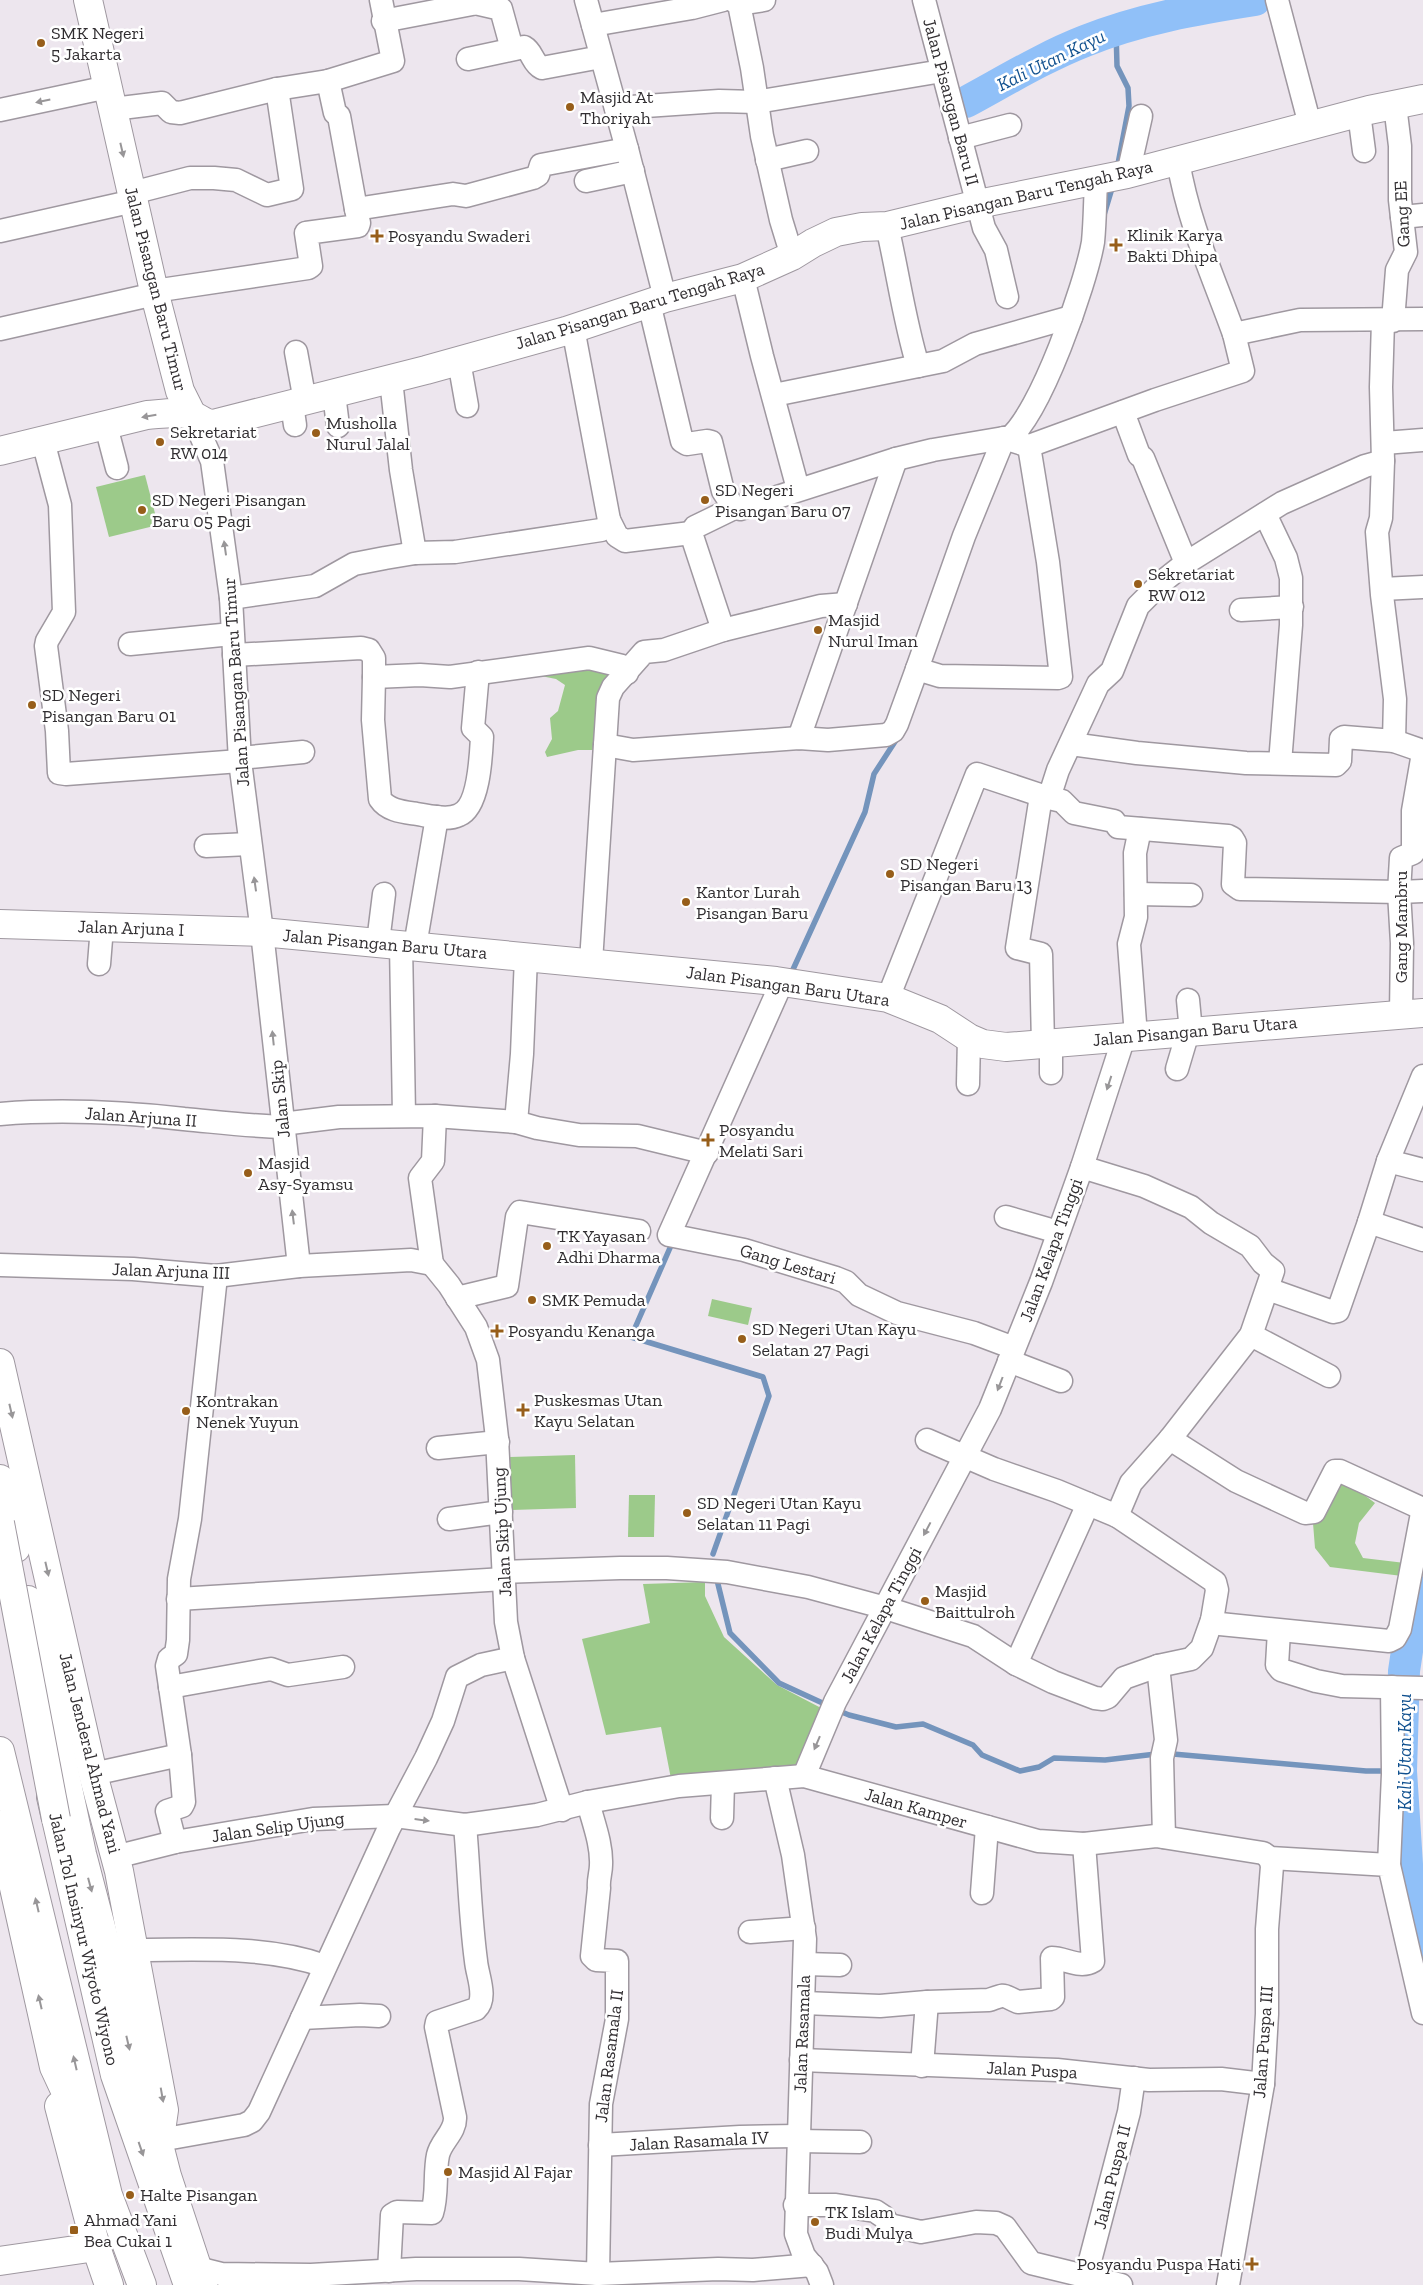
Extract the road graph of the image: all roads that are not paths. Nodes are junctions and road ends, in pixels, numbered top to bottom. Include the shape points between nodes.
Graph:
1 (88, 0) edge
2 (586, 0) edge
3 (764, 0) edge
4 (924, 0) edge
5 (1276, 0) edge
6 (475, 1) edge
7 (731, 1) edge
8 (382, 10) edge
9 (593, 25) junction
10 (512, 49) junction
11 (601, 57) junction
12 (468, 59) dead end
13 (942, 71) junction
14 (328, 81) junction
15 (277, 88) junction
16 (111, 98) junction
17 (1423, 99) edge
18 (756, 102) junction
19 (1395, 105) junction
20 (616, 108) junction
21 (0, 110) edge
22 (1359, 113) junction
23 (1141, 116) dead end
24 (1010, 125) dead end
25 (1310, 126) junction
26 (960, 138) junction
27 (627, 149) junction
28 (1364, 150) dead end
29 (807, 152) dead end
30 (767, 160) junction
31 (1178, 160) junction
32 (633, 172) junction
33 (1114, 177) junction
34 (586, 181) dead end
35 (133, 197) junction
36 (978, 204) junction
37 (356, 209) junction
38 (1412, 215) edge
39 (887, 226) junction
40 (0, 230) edge
41 (792, 256) junction
42 (743, 278) junction
43 (154, 293) junction
44 (1007, 297) dead end
45 (657, 301) junction
46 (1071, 317) junction
47 (1423, 319) edge
48 (1388, 321) junction
49 (573, 328) junction
50 (0, 329) edge
51 (1234, 334) junction
52 (296, 352) dead end
53 (459, 361) junction
54 (918, 366) junction
55 (391, 380) junction
56 (334, 394) junction
57 (774, 395) junction
58 (467, 406) dead end
59 (298, 410) junction
60 (1123, 412) junction
61 (192, 415) junction
62 (106, 426) junction
63 (338, 426) dead end
64 (1423, 440) edge
65 (43, 441) junction
66 (1015, 442) junction
67 (0, 451) edge
68 (1384, 452) junction
69 (896, 459) junction
70 (117, 468) dead end
71 (798, 489) junction
72 (734, 508) junction
73 (1265, 514) junction
74 (608, 520) junction
75 (691, 533) junction
76 (415, 553) junction
77 (1186, 563) junction
78 (1423, 586) edge
79 (1382, 589) junction
80 (232, 598) junction
81 (846, 604) junction
82 (1292, 607) junction
83 (1241, 610) dead end
84 (723, 630) junction
85 (130, 644) dead end
86 (233, 645) junction
87 (478, 672) junction
88 (926, 672) junction
89 (628, 673) junction
90 (1063, 673) junction
91 (374, 677) junction
92 (1098, 684) junction
93 (799, 738) junction
94 (1394, 742) junction
95 (605, 744) junction
96 (1071, 744) junction
97 (303, 752) dead end
98 (1422, 759) edge
99 (240, 760) junction
100 (1280, 763) junction
101 (1045, 797) junction
102 (437, 817) junction
103 (1140, 829) junction
104 (249, 844) junction
105 (206, 846) dead end
106 (1423, 891) edge
107 (1399, 892) junction
108 (384, 894) dead end
109 (1136, 894) junction
110 (1191, 895) dead end
111 (0, 924) edge
112 (102, 927) junction
113 (262, 932) junction
114 (398, 944) junction
115 (526, 957) junction
116 (591, 962) junction
117 (99, 964) dead end
118 (789, 983) junction
119 (888, 998) junction
120 (1188, 1000) dead end
121 (1412, 1013) edge
122 (1189, 1032) junction
123 (1130, 1037) junction
124 (969, 1038) junction
125 (1047, 1044) junction
126 (1178, 1069) dead end
127 (1051, 1074) dead end
128 (1423, 1076) edge
129 (968, 1084) dead end
130 (0, 1114) edge
131 (404, 1115) junction
132 (435, 1116) junction
133 (516, 1122) junction
134 (283, 1125) junction
135 (707, 1153) junction
136 (1388, 1161) junction
137 (1082, 1167) junction
138 (1423, 1170) edge
139 (1006, 1217) dead end
140 (1370, 1222) junction
141 (639, 1231) dead end
142 (1058, 1232) junction
143 (1423, 1240) edge
144 (432, 1264) junction
145 (0, 1265) edge
146 (299, 1266) junction
147 (216, 1276) junction
148 (1270, 1280) junction
149 (457, 1298) junction
150 (1251, 1335) junction
151 (1012, 1355) junction
152 (0, 1363) edge
153 (1329, 1376) dead end
154 (1061, 1381) dead end
155 (1170, 1439) junction
156 (927, 1440) dead end
157 (498, 1442) junction
158 (438, 1448) dead end
159 (965, 1457) junction
160 (0, 1479) edge
161 (1088, 1504) junction
162 (1423, 1509) edge
163 (501, 1512) junction
164 (1117, 1516) junction
165 (449, 1519) dead end
166 (4, 1525) edge
167 (504, 1576) junction
168 (0, 1587) edge
169 (178, 1599) junction
170 (886, 1608) junction
171 (1212, 1620) junction
172 (1279, 1631) junction
173 (513, 1658) junction
174 (1016, 1664) junction
175 (1158, 1666) junction
176 (343, 1667) dead end
177 (170, 1687) junction
178 (1406, 1687) edge
179 (0, 1751) edge
180 (180, 1755) junction
181 (93, 1774) junction
182 (804, 1776) junction
183 (775, 1778) junction
184 (723, 1783) junction
185 (588, 1802) junction
186 (562, 1810) junction
187 (395, 1816) junction
188 (722, 1818) dead end
189 (56, 1819) junction
190 (0, 1825) edge
191 (465, 1825) junction
192 (987, 1827) junction
193 (1164, 1838) junction
194 (175, 1842) junction
195 (1084, 1844) junction
196 (115, 1857) junction
197 (1270, 1858) junction
198 (1390, 1865) junction
199 (982, 1893) dead end
200 (804, 1928) junction
201 (750, 1932) dead end
202 (135, 1950) junction
203 (805, 1964) junction
204 (840, 1965) dead end
205 (325, 1966) junction
206 (1419, 1984) edge
207 (927, 2002) junction
208 (804, 2003) junction
209 (1423, 2013) edge
210 (378, 2016) dead end
211 (302, 2018) junction
212 (801, 2060) junction
213 (54, 2066) junction
214 (922, 2066) junction
215 (1134, 2078) junction
216 (1263, 2084) junction
217 (798, 2139) junction
218 (159, 2142) junction
219 (860, 2142) dead end
220 (600, 2145) junction
221 (795, 2205) junction
222 (96, 2247) junction
223 (0, 2261) edge
224 (812, 2265) junction
225 (389, 2271) junction
226 (598, 2274) junction
227 (1086, 2276) junction
228 (463, 2278) edge
229 (196, 2279) edge
230 (639, 2279) edge
231 (109, 2285) edge
232 (129, 2285) edge
233 (142, 2285) edge
234 (822, 2285) edge
235 (1121, 2285) edge
236 (1228, 2285) edge

1 - 16 main road, Jalan Pisangan Baru Timur
2 - 9 street
3 - 7 street
4 - 13 street, Jalan Pisangan Baru II
5 - 25 street
6 - 8 street
6 - 10 street via 501,9
7 - 9 street
7 - 18 street via 752,68
8 - 14 street via 392,61
9 - 11 street
10 - 11 street via 527,48 536,65 542,68
10 - 12 street
11 - 20 street
13 - 18 street
13 - 26 street, Jalan Pisangan Baru II
14 - 15 street
14 - 37 street via 335,113 339,116
15 - 16 street via 180,113 171,112 162,103
15 - 35 street via 292,189 267,195 236,180 190,178
16 -> 21 street
16 -> 35 main road, Jalan Pisangan Baru Timur
17 - 19 main road, Jalan Pisangan Baru Tengah Raya
18 - 20 street via 719,101
18 - 30 street
19 - 22 main road, Jalan Pisangan Baru Tengah Raya
19 - 38 street, Gang EE via 1400,146 1399,184
20 - 27 street
22 - 25 main road, Jalan Pisangan Baru Tengah Raya
22 - 28 street
23 - 33 street
24 - 26 street
25 - 31 main road, Jalan Pisangan Baru Tengah Raya
26 - 36 street, Jalan Pisangan Baru II
27 - 32 street
27 - 37 street via 541,164 538,175 533,178 466,196 453,194
29 - 30 street
30 - 41 street
31 - 33 main road, Jalan Pisangan Baru Tengah Raya
31 - 51 street via 1196,239
32 - 34 street
32 - 45 street
33 - 36 main road, Jalan Pisangan Baru Tengah Raya
33 - 46 street
35 - 40 street
35 - 43 main road, Jalan Pisangan Baru Timur
36 - 39 main road, Jalan Pisangan Baru Tengah Raya
36 - 44 street, Jalan Pisangan Baru II via 984,228 996,250
37 - 43 street via 358,226 306,233 311,266 308,268
38 - 48 street, Gang EE
39 - 41 main road, Jalan Pisangan Baru Tengah Raya via 836,232
39 - 54 street via 904,300 907,330
41 - 42 main road, Jalan Pisangan Baru Tengah Raya
42 - 45 main road, Jalan Pisangan Baru Tengah Raya
42 - 57 street
43 - 50 street
43 - 61 main road, Jalan Pisangan Baru Timur via 180,391
45 - 49 main road, Jalan Pisangan Baru Tengah Raya
45 - 72 street via 682,441 687,444 711,442 723,491
46 - 54 street via 975,344 943,361
46 - 66 street
47 - 48 street
48 - 51 street via 1350,318 1300,320
48 - 68 street, Gang EE via 1381,387
49 - 53 main road, Jalan Pisangan Baru Tengah Raya
49 - 74 street
51 - 60 street via 1243,371
52 - 59 street
53 - 55 main road, Jalan Pisangan Baru Tengah Raya
53 - 58 street
54 - 57 street
55 - 56 main road, Jalan Pisangan Baru Tengah Raya
55 - 76 street
56 - 59 main road, Jalan Pisangan Baru Tengah Raya
56 - 63 street
57 - 71 street
59 - 61 main road, Jalan Pisangan Baru Tengah Raya via 213,424
60 - 66 street
60 - 77 street
61 -> 62 main road, Jalan Pisangan Baru Tengah Raya via 147,415
80 -> 61 street, Jalan Pisangan Baru Timur via 212,461
62 - 65 main road, Jalan Pisangan Baru Tengah Raya
62 - 70 street
64 - 68 street
65 - 67 main road, Jalan Pisangan Baru Tengah Raya
65 - 99 street via 60,505 64,612 46,646 59,773
66 - 69 street
66 - 88 street via 964,536
66 - 90 street
68 - 73 street via 1365,466 1282,503
68 - 79 street, Gang EE via 1381,518 1377,532
69 - 71 street
69 - 81 street
71 - 72 street via 740,509
72 - 75 street via 695,527
73 - 77 street
73 - 82 street via 1292,578
74 - 75 street via 617,536 625,541
74 - 76 street via 601,530 455,552
75 - 84 street
76 - 80 street via 354,564 316,586
77 - 92 street via 1138,606 1112,671
78 - 79 street
79 - 94 street, Gang EE via 1395,699
80 - 86 street, Jalan Pisangan Baru Timur
81 - 84 street via 820,606
81 - 93 street
82 - 83 street
82 - 100 street
84 - 89 street via 664,650 644,652
85 - 86 street
86 - 91 street via 369,650
86 - 99 street, Jalan Pisangan Baru Timur
87 - 89 street via 589,658 622,666
87 - 91 street via 450,677
87 - 102 street via 472,728 482,737 476,784 464,812 452,817
88 - 90 street via 1058,678
88 - 93 street via 893,731 886,736 828,740
89 - 95 street via 613,687 608,698
90 - 92 street
91 - 102 street via 373,720 380,799 390,809
92 - 96 street
93 - 95 street via 633,750
94 - 98 street via 1420,750
94 - 100 street via 1344,737 1340,739 1340,761 1336,765
95 - 116 street
96 - 100 street via 1218,760
96 - 101 street
97 - 99 street
98 - 107 street, Gang Mambru via 1413,811 1413,853 1401,858
99 - 104 street, Jalan Pisangan Baru Timur
101 - 103 street via 1062,801 1074,813
101 - 119 street via 977,774
101 - 125 street via 1018,948 1041,954
102 - 114 street
103 - 107 street via 1232,838 1235,843 1233,884 1240,889
103 - 109 street via 1135,854
104 - 105 street
113 -> 104 street, Jalan Pisangan Baru Timur
106 - 107 street
107 - 121 street, Gang Mambru
108 - 114 street
109 - 110 street
109 - 123 street via 1136,917 1129,944
111 - 112 main road, Jalan Arjuna I
112 - 113 main road, Jalan Arjuna I
112 - 117 street
113 - 114 main road, Jalan Pisangan Baru Utara
134 -> 113 street, Jalan Skip
114 - 115 main road, Jalan Pisangan Baru Utara
114 - 131 street
115 - 116 main road, Jalan Pisangan Baru Utara
115 - 133 street
116 - 118 main road, Jalan Pisangan Baru Utara
118 - 119 main road, Jalan Pisangan Baru Utara
118 - 135 street
119 - 124 main road, Jalan Pisangan Baru Utara via 940,1019
120 - 122 street
121 - 122 main road, Jalan Pisangan Baru Utara
122 - 123 main road, Jalan Pisangan Baru Utara
122 - 126 street
123 - 125 main road, Jalan Pisangan Baru Utara
123 -> 137 street, Jalan Kelapa Tinggi
124 - 125 main road, Jalan Pisangan Baru Utara via 983,1044 1006,1046
124 - 129 street
125 - 127 street
128 - 136 street
130 - 134 street, Jalan Arjuna II via 58,1111 184,1118 223,1124
131 - 132 street, Jalan Arjuna II
131 - 134 street, Jalan Arjuna II via 339,1117
132 - 133 street, Jalan Arjuna II
132 - 144 street via 433,1161 420,1178
133 - 135 street, Jalan Arjuna II via 579,1135 637,1136
146 -> 134 street, Jalan Skip
135 - 151 street, Gang Lestari via 675,1236 744,1250 836,1278 846,1282 858,1295 897,1313 974,1334
136 - 138 street
136 - 140 street
137 - 142 street, Jalan Kelapa Tinggi
137 - 148 street via 1144,1186 1191,1207 1250,1246 1263,1263
139 - 142 street
140 - 143 street
140 - 148 street via 1338,1311 1333,1312
141 - 149 street via 520,1212 507,1286
142 - 151 street, Jalan Kelapa Tinggi
144 - 146 street, Jalan Arjuna III via 411,1260
144 - 149 street, Jalan Skip Ujung
145 - 147 street, Jalan Arjuna III via 133,1269
146 - 147 street, Jalan Arjuna III
147 - 169 street via 190,1520
148 - 150 street
149 - 157 street, Jalan Skip Ujung via 476,1327 488,1360
150 - 153 street
150 - 155 street
151 - 154 street, Gang Lestari
151 -> 159 street, Jalan Kelapa Tinggi via 990,1409
152 -> 181 main road, Jalan Jenderal Ahmad Yani
155 - 162 street via 1236,1481 1305,1513 1314,1512 1335,1471
155 - 164 street via 1131,1482
156 - 159 street
157 - 158 street
157 - 163 street, Jalan Skip Ujung
159 - 161 street
159 -> 170 street, Jalan Kelapa Tinggi
160 - 166 main road, Jalan Jenderal Ahmad Yani
161 - 164 street
161 - 174 street
162 - 172 street via 1400,1629 1394,1638 1389,1641
163 - 165 street
163 - 167 street, Jalan Skip Ujung
164 - 171 street via 1215,1582 1217,1590
166 - 189 main road, bridge
166 -> 218 main road, Jalan Jenderal Ahmad Yani via 144,2111
167 - 169 street
167 - 170 street via 620,1568 727,1572 808,1586
167 - 173 street, Jalan Skip Ujung via 506,1622
168 - 189 main road, Jalan Tol Insinyur Wiyoto Wiyono, bridge
169 - 177 street via 176,1654 169,1659 167,1666
170 - 174 street via 973,1636
170 -> 182 street, Jalan Kelapa Tinggi via 833,1707
171 - 172 street via 1220,1624
171 - 175 street via 1202,1648 1191,1659
172 - 178 street via 1277,1665 1281,1670 1316,1682 1342,1686
173 - 186 street, Jalan Skip Ujung
173 - 187 street via 481,1665 457,1677 443,1721
174 - 175 street via 1054,1682 1103,1699 1124,1678
175 - 193 street via 1166,1740 1162,1758
176 - 177 street via 288,1675 271,1669
177 - 180 street
178 - 198 street via 1393,1770
233 -> 179 main road, Jalan Tol Insinyur Wiyoto Wiyono via 108,2195
180 - 181 street
180 - 194 street via 184,1802 182,1806 167,1811
181 - 196 main road, Jalan Jenderal Ahmad Yani
182 - 183 street, Jalan Kamper
182 - 192 street, Jalan Kamper
183 - 184 street, Jalan Kamper
183 - 200 street, Jalan Rasamala via 793,1855
184 - 185 street, Jalan Kamper via 679,1786
184 - 188 street
185 - 186 street, Jalan Kamper
185 - 220 street, Jalan Rasamala II via 601,1865 592,1956 596,1960 617,1961 618,1976 617,2019 601,2104
186 - 191 street, Jalan Selip Ujung
187 -> 191 street, Jalan Selip Ujung
187 - 194 street, Jalan Selip Ujung via 313,1819
187 - 205 street
189 -> 229 main road, Jalan Tol Insinyur Wiyoto Wiyono via 115,2075
213 -> 190 main road
191 - 225 street via 481,2005 437,2022 454,2126 441,2144 438,2155 432,2213 394,2212 392,2215
192 - 195 street, Jalan Kamper via 1038,1841
192 - 199 street
193 - 195 street, Jalan Kamper via 1156,1836
193 - 197 street, Jalan Kamper via 1263,1853
194 - 196 street, Jalan Selip Ujung
195 - 207 street via 1093,1961 1089,1964 1072,1963 1052,1958 1051,1999 1018,2002 1010,1996 996,1995 989,2000
196 - 202 main road, Jalan Jenderal Ahmad Yani
197 - 198 street, Jalan Kamper
197 - 216 street, Jalan Puspa III
198 - 206 street
200 - 201 street
200 - 203 street, Jalan Rasamala
202 - 205 street via 233,1951 311,1961
202 -> 218 main road, Jalan Jenderal Ahmad Yani via 164,2110
203 - 204 street
203 - 208 street, Jalan Rasamala
205 - 211 street
206 - 209 street
207 - 208 street via 880,2006
207 - 214 street
208 - 212 street, Jalan Rasamala
210 - 211 street
211 - 218 street via 252,2121
212 - 214 street, Jalan Puspa
212 - 217 street, Jalan Rasamala
213 - 222 main road via 57,2099
213 - 232 main road via 68,2097 102,2210
214 - 215 street, Jalan Puspa via 1057,2070
215 - 216 street, Jalan Puspa via 1220,2079
215 - 227 street, Jalan Puspa II
216 - 236 street, Jalan Puspa III
217 - 219 street, Jalan Rasamala IV
217 - 220 street, Jalan Rasamala IV via 740,2137
217 - 221 street, Jalan Rasamala
218 - 229 main road, Jalan Jenderal Ahmad Yani
220 - 226 street, Jalan Rasamala II
221 - 224 street, Jalan Rasamala via 796,2234 804,2256
221 - 227 street via 836,2205 875,2211 889,2225 921,2232 976,2222 996,2223 1005,2226 1031,2263
222 - 223 main road
222 - 231 main road
224 - 230 street via 718,2269
224 - 234 street, Jalan Rasamala
225 - 228 street
225 - 229 street via 311,2275 221,2274
226 - 228 street via 519,2269
226 - 230 street
227 - 235 street

